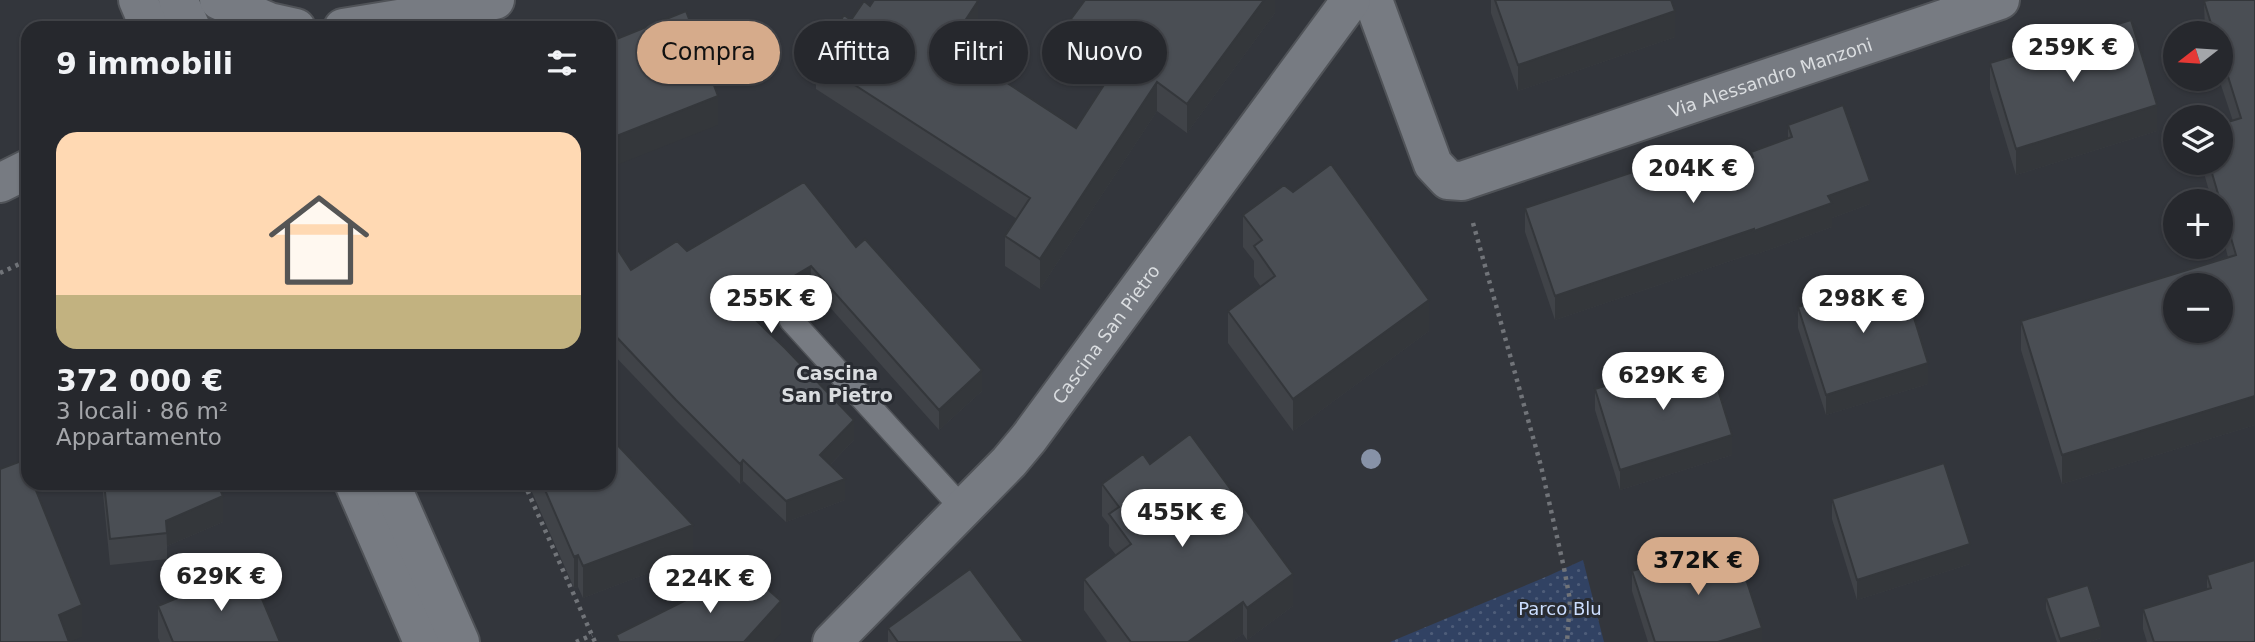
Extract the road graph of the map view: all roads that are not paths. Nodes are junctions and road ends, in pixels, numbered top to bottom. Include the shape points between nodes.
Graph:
1 (138, 0) edge
2 (178, 0) edge
3 (219, 0) edge
4 (495, 0) edge
5 (1351, 0) edge
6 (1373, 0) edge
7 (2000, 0) edge
8 (147, 21) edge
9 (188, 21) edge
10 (267, 21) edge
11 (386, 21) edge
12 (791, 320) dead end
13 (357, 490) edge
14 (393, 490) edge
15 (963, 509) junction
16 (423, 642) edge
17 (460, 642) edge
18 (832, 642) edge

1 - 8 street
2 - 9 street
3 - 10 street
4 - 11 street
5 - 15 street, Cascina San Pietro via 1029,438
6 - 7 street, Via Alessandro Manzoni via 1433,164 1448,180 1462,181
12 - 15 lane
13 - 16 street
14 - 17 street
15 - 18 street, Cascina San Pietro

